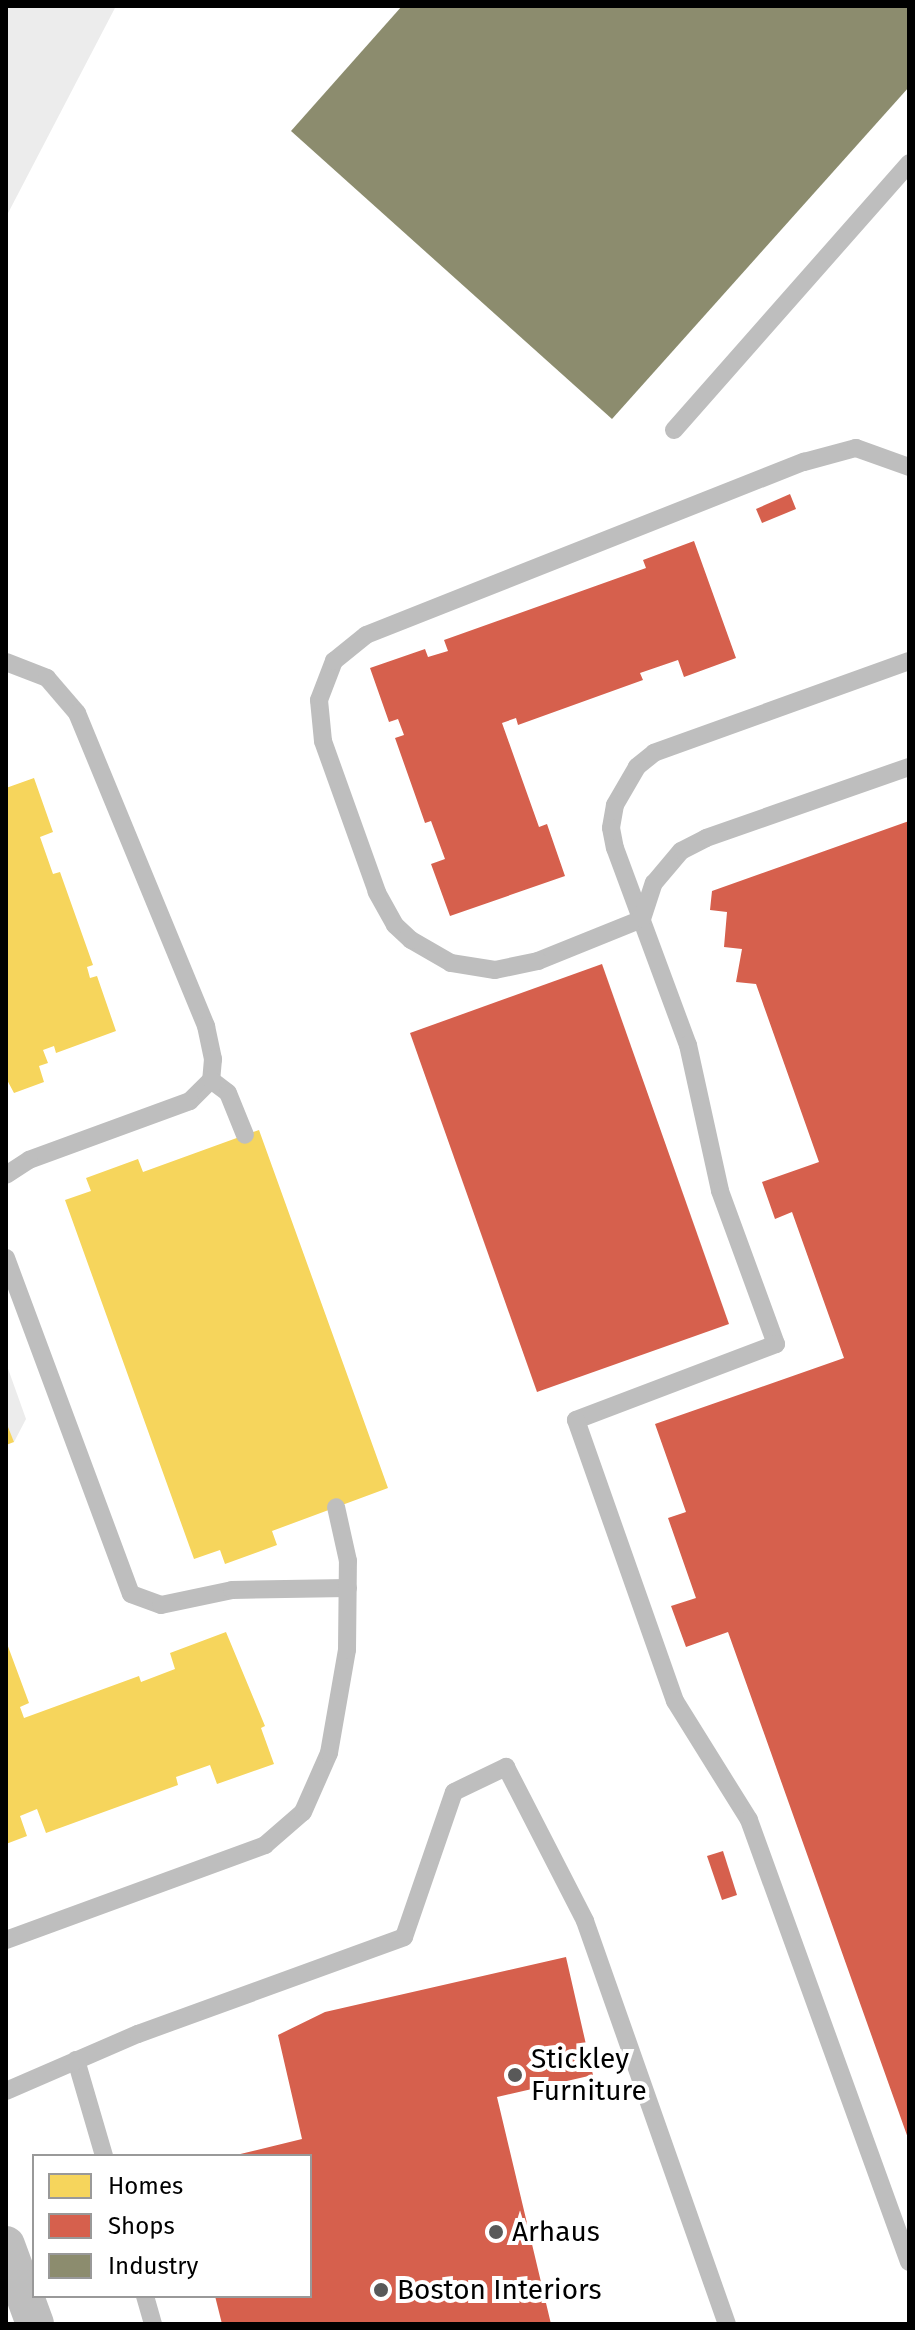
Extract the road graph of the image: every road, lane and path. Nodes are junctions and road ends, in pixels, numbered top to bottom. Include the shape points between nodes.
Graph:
1 (909, 163) edge
2 (674, 430) dead end
3 (909, 467) edge
4 (909, 661) edge
5 (6, 662) edge
6 (909, 767) edge
7 (642, 919) junction
8 (211, 1080) junction
9 (245, 1135) dead end
10 (6, 1175) edge
11 (6, 1258) edge
12 (336, 1507) dead end
13 (348, 1588) junction
14 (6, 1940) edge
15 (76, 2060) junction
16 (6, 2091) edge
17 (103, 2154) edge
18 (6, 2245) edge
19 (909, 2262) edge
20 (146, 2298) edge
21 (35, 2324) edge
22 (153, 2324) edge
23 (727, 2324) edge

1 - 2 lane
3 - 7 lane via 856,448 817,457 366,635 334,661 319,700 323,741 377,892 395,925 411,940 451,963 495,970 538,961
4 - 7 lane via 674,745 637,767 615,805 611,828
5 - 8 lane via 36,671 60,689 85,730 206,1026
6 - 7 lane via 681,851 654,883
7 - 19 lane via 688,1045 720,1191 776,1344 576,1420 675,1701 749,1820
8 - 9 lane via 228,1093
8 - 10 lane via 190,1101 29,1160
11 - 13 lane via 131,1594 161,1605 232,1590
12 - 13 lane via 346,1539
13 - 14 lane via 347,1650 334,1734 317,1786 287,1831 265,1845
15 - 16 lane
15 - 17 lane
15 - 23 lane via 404,1937 454,1792 506,1767 585,1921
18 - 21 street
20 - 22 lane

